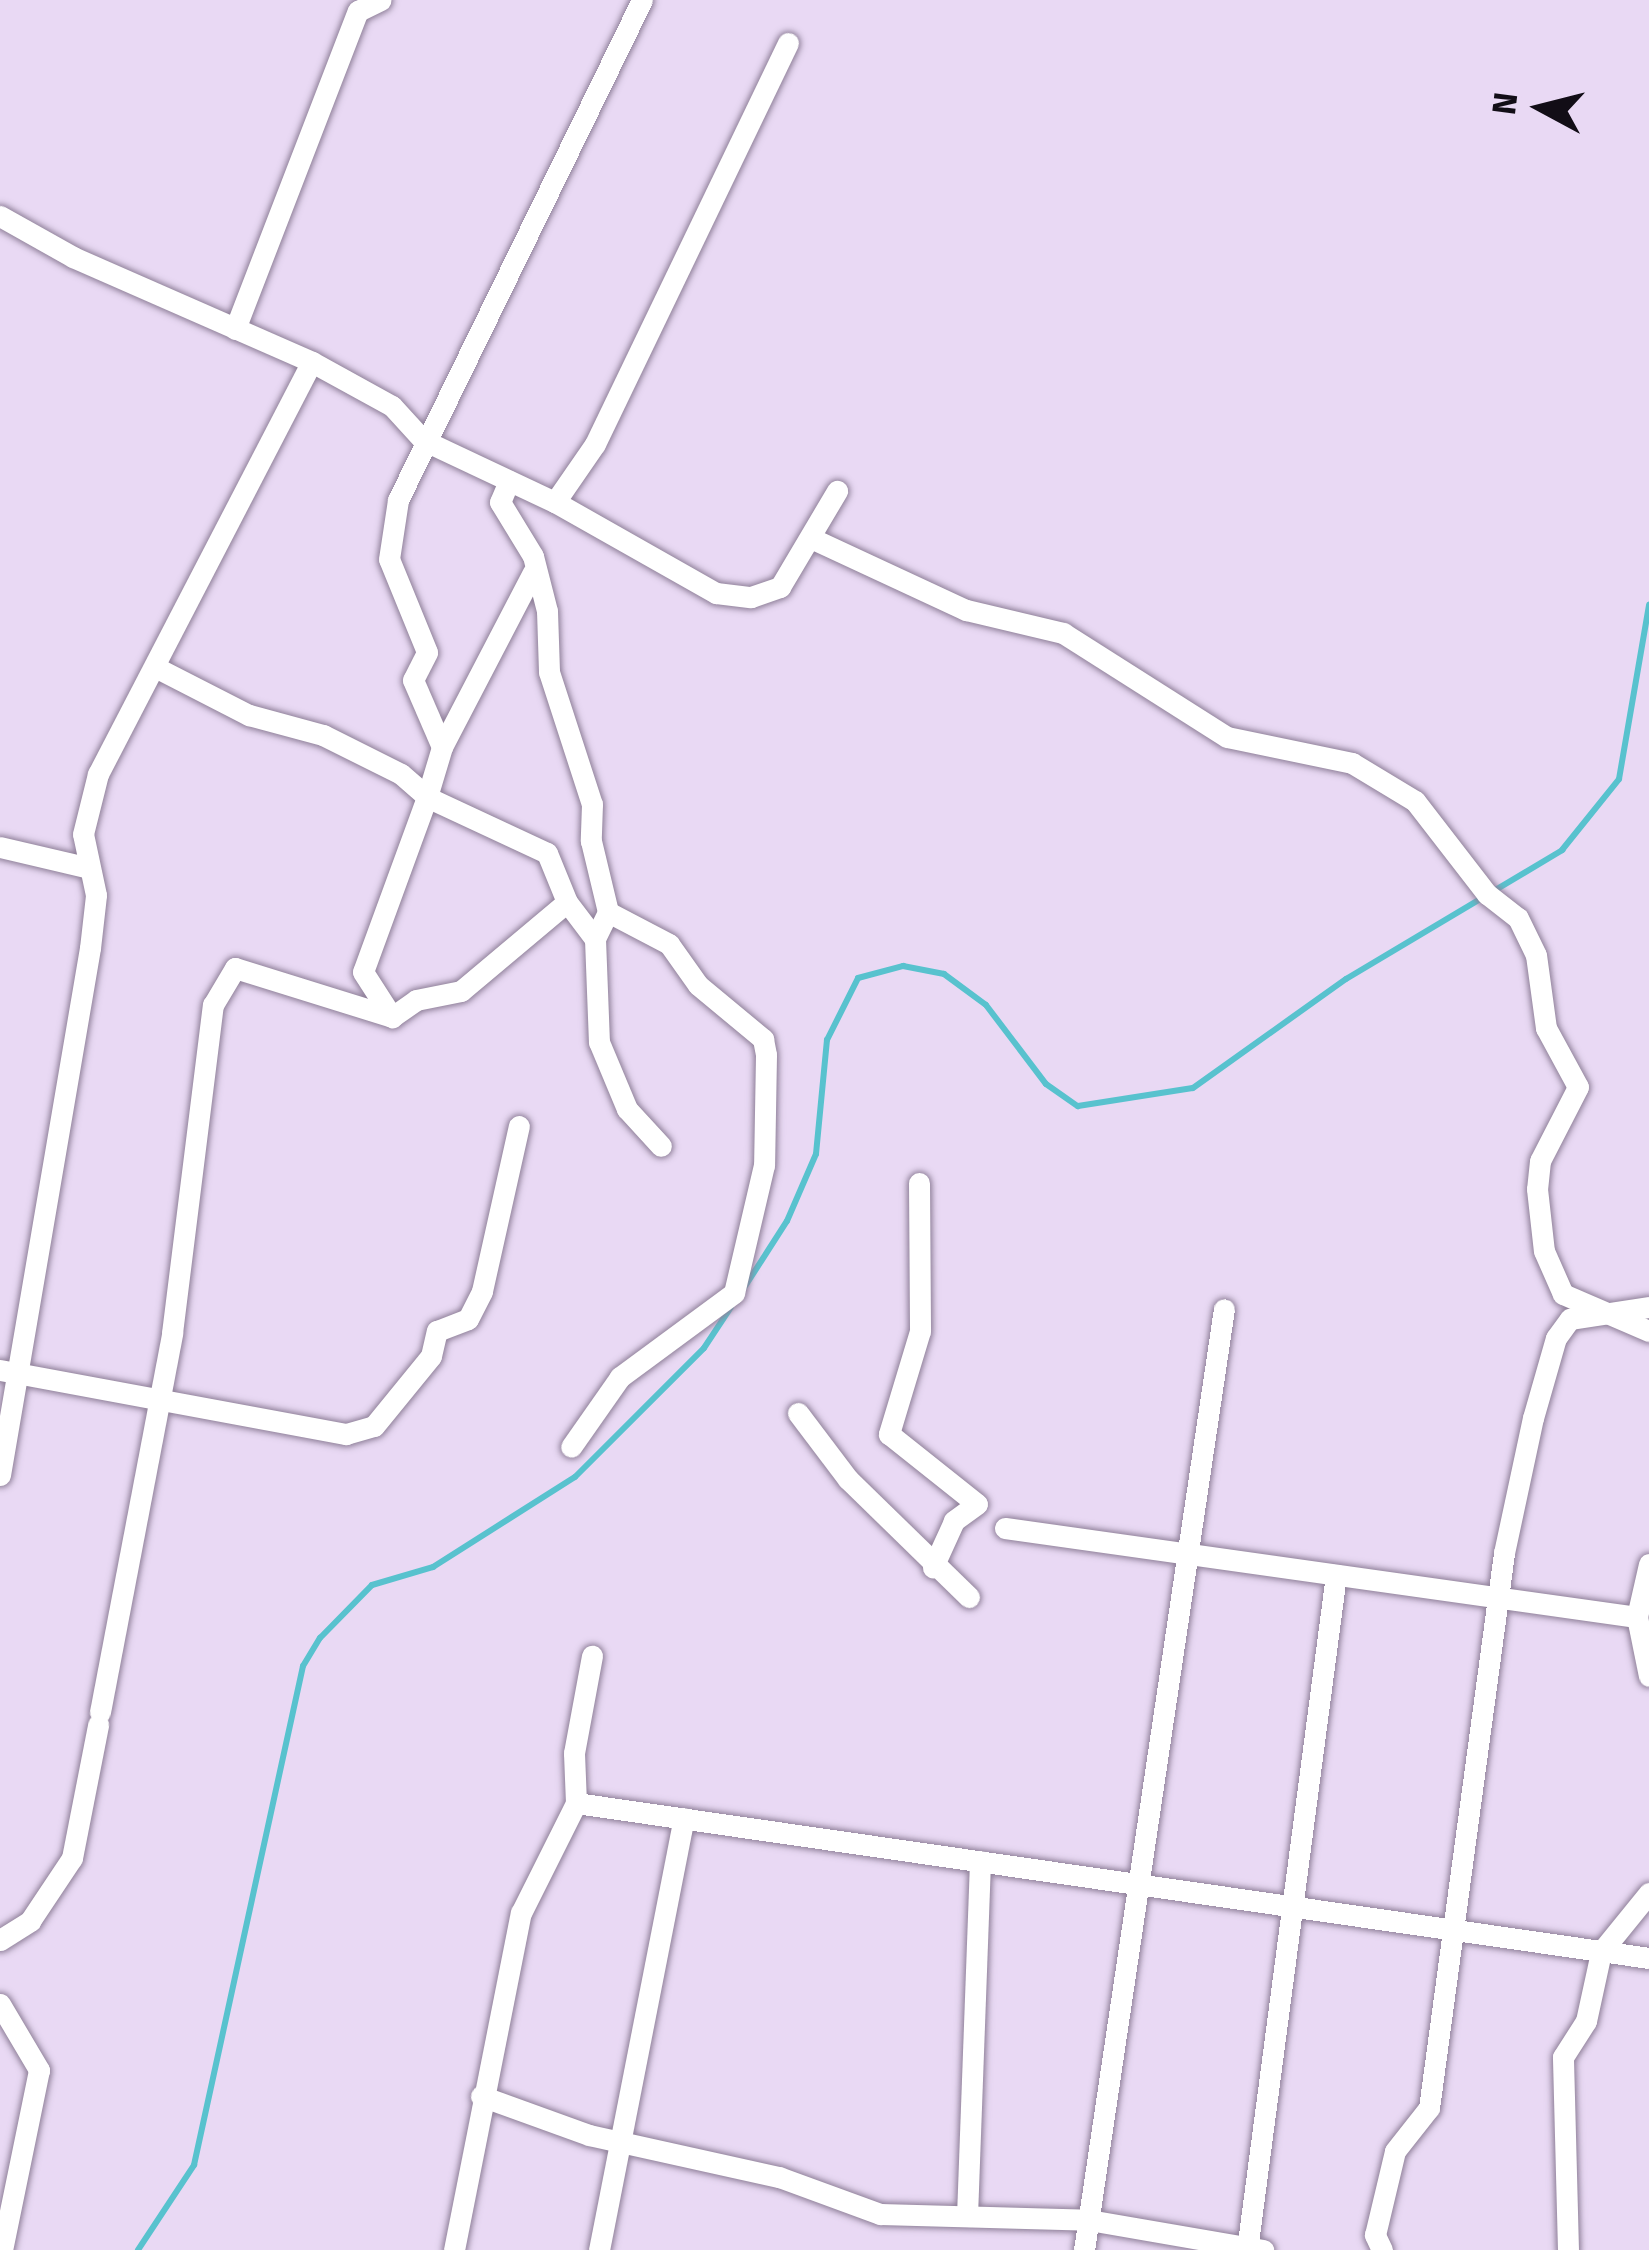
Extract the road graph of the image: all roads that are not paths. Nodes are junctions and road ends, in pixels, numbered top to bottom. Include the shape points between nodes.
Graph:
1 (381, 0) edge
2 (642, 0) edge
3 (788, 44) dead end
4 (0, 216) edge
5 (235, 329) junction
6 (312, 362) junction
7 (423, 440) junction
8 (509, 481) junction
9 (837, 491) dead end
10 (555, 502) junction
11 (813, 539) junction
12 (533, 572) junction
13 (154, 668) junction
14 (442, 747) junction
15 (427, 797) junction
16 (0, 847) edge
17 (85, 867) junction
18 (567, 902) junction
19 (608, 913) junction
20 (595, 939) junction
21 (392, 1017) junction
22 (519, 1126) dead end
23 (662, 1146) dead end
24 (919, 1184) dead end
25 (1649, 1307) edge
26 (1224, 1310) dead end
27 (1598, 1315) junction
28 (1649, 1330) edge
29 (8, 1371) edge
30 (160, 1398) junction
31 (798, 1413) dead end
32 (571, 1447) dead end
33 (0, 1475) edge
34 (1005, 1528) dead end
35 (1188, 1554) junction
36 (1649, 1564) edge
37 (934, 1567) junction
38 (1336, 1575) junction
39 (969, 1597) dead end
40 (1498, 1598) junction
41 (1636, 1618) junction
42 (592, 1656) dead end
43 (1649, 1676) edge
44 (576, 1803) junction
45 (684, 1818) junction
46 (980, 1861) junction
47 (1139, 1884) junction
48 (1649, 1893) edge
49 (1292, 1907) junction
50 (1449, 1929) junction
51 (0, 1940) edge
52 (1601, 1952) junction
53 (1649, 1958) edge
54 (0, 2004) edge
55 (481, 2096) junction
56 (614, 2142) junction
57 (967, 2216) junction
58 (1089, 2220) junction
59 (1253, 2249) edge
60 (2, 2250) edge
61 (454, 2250) edge
62 (599, 2250) edge
63 (1084, 2250) edge
64 (1382, 2250) edge
65 (1568, 2250) edge

1 - 5 street via 358,11
2 - 7 street
3 - 10 street via 595,444
4 - 5 street
5 - 6 street
6 - 7 street via 392,406
6 - 13 street
7 - 8 street
7 - 14 street via 398,500 389,559 427,652 413,680
8 - 10 street
8 - 12 street via 500,502
9 - 11 street
10 - 11 street via 716,593 751,597 780,587
11 - 27 street via 967,610 1063,633 1228,737 1352,763 1414,801 1487,894 1518,918 1536,955 1546,1028 1578,1087 1540,1161 1544,1251 1563,1294
12 - 14 street
12 - 19 street via 547,611 549,671 592,804 591,841
13 - 15 street via 249,715 323,735 401,774
13 - 17 street via 98,774 83,834
14 - 15 street
15 - 18 street via 547,853
15 - 21 street via 363,972
16 - 17 street
17 - 29 street via 96,895 90,948
18 - 20 street
18 - 21 street via 461,992 416,1000
19 - 20 street
19 - 32 street via 669,944 698,986 763,1039 764,1165 734,1293 620,1377
20 - 23 street via 599,1042 626,1108
21 - 30 street via 235,968 213,1005
22 - 30 street via 482,1292 468,1319 437,1331 431,1356 374,1426 346,1434
24 - 37 street via 920,1330 889,1434 948,1489 977,1504 954,1521
25 - 27 street
26 - 35 street
27 - 28 street
27 - 40 street via 1570,1319 1556,1338
29 - 30 street
29 - 33 street
30 - 51 street via 72,1858 30,1921
31 - 37 street via 848,1479
34 - 35 street
35 - 38 street
35 - 47 street
36 - 41 street
37 - 39 street
38 - 40 street
38 - 49 street
40 - 41 street
40 - 50 street
41 - 43 street
42 - 44 street via 574,1753
44 - 45 street
44 - 55 street via 520,1913
45 - 46 street
45 - 56 street
46 - 47 street
46 - 57 street
47 - 49 street
47 - 58 street
48 - 52 street
49 - 50 street
49 - 59 street
50 - 52 street
50 - 64 street via 1429,2108 1395,2151 1375,2235
52 - 53 street
52 - 65 street via 1586,2021 1563,2056
54 - 60 street via 39,2070
55 - 56 street
55 - 61 street
56 - 57 street via 778,2176 880,2214
56 - 62 street via 620,2163
57 - 58 street
58 - 59 street
58 - 63 street

